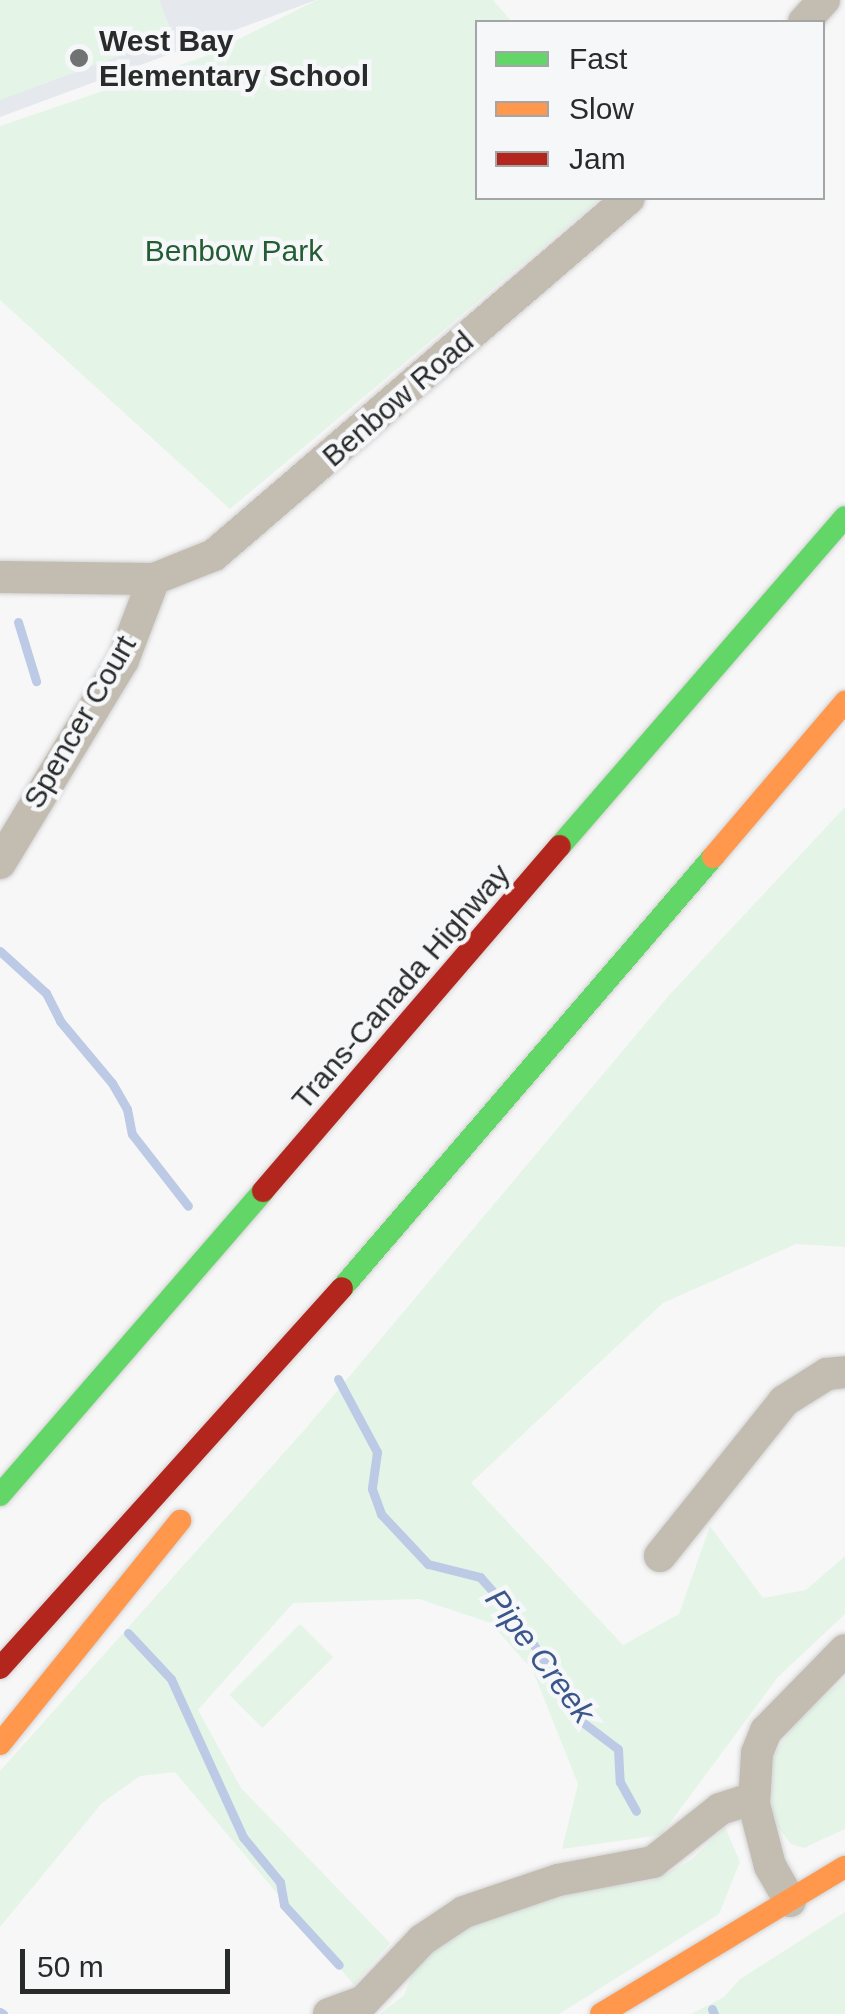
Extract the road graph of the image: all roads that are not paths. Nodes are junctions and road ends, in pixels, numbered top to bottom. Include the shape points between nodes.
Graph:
1 (824, 0) edge
2 (806, 20) edge
3 (627, 200) edge
4 (845, 518) edge
5 (0, 576) edge
6 (154, 578) junction
7 (845, 702) edge
8 (0, 863) edge
9 (538, 1065) junction
10 (309, 1363) dead end
11 (845, 1372) edge
12 (99, 1382) junction
13 (0, 1478) edge
14 (0, 1495) edge
15 (202, 1495) dead end
16 (660, 1556) dead end
17 (845, 1650) edge
18 (0, 1668) edge
19 (0, 1744) edge
20 (753, 1798) junction
21 (845, 1867) edge
22 (790, 1901) junction
23 (330, 2014) edge
24 (601, 2014) edge

1 - 2 street
3 - 6 street, Benbow Road via 214,555
4 - 12 main road, Trans-Canada Highway
5 - 6 street
6 - 8 street, Spencer Court via 123,660
7 - 9 main road
9 - 10 main road
9 - 18 main road
11 - 16 street via 828,1374 784,1401
12 - 13 main road
12 - 14 main road, Trans-Canada Highway
15 - 19 main road
17 - 20 street via 766,1732
20 - 22 street via 770,1866
20 - 23 street via 720,1809 653,1862 558,1880 464,1912 422,1940 364,2001
21 - 22 main road
22 - 24 main road

